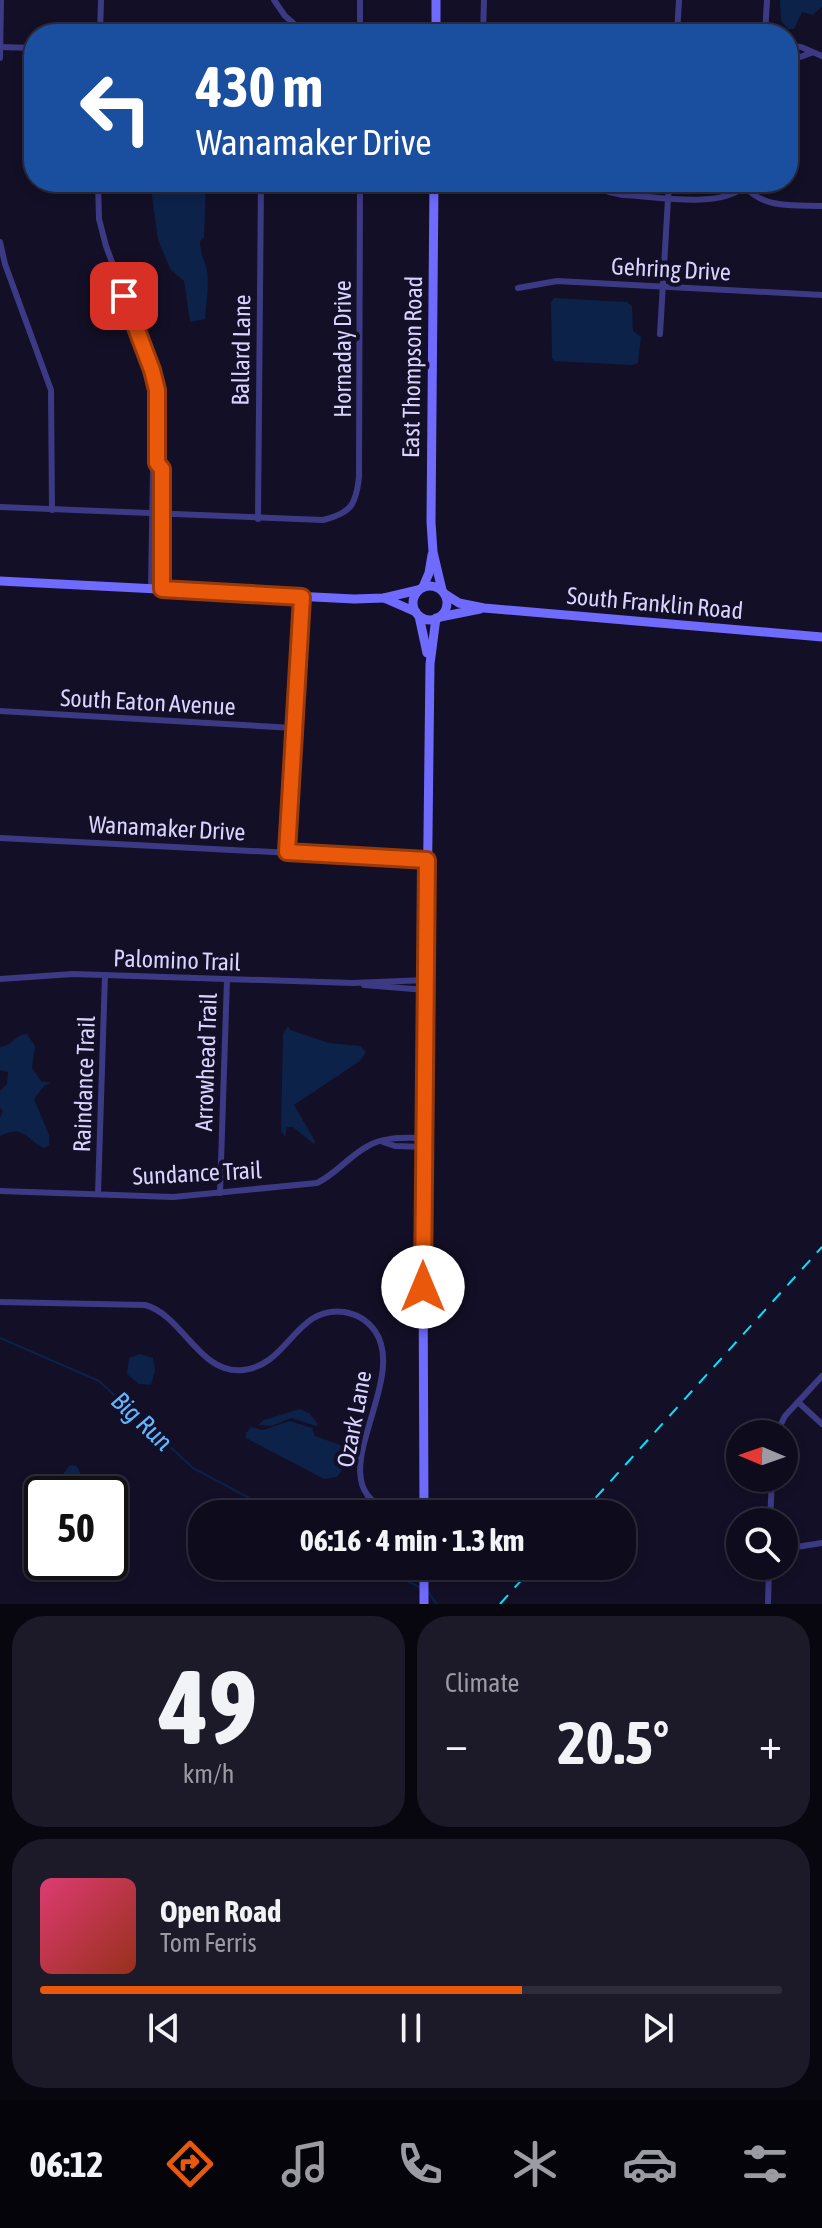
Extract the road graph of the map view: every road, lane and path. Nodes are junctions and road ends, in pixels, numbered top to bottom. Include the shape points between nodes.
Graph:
1 (1, 0) edge
2 (101, 0) edge
3 (274, 0) edge
4 (360, 0) edge
5 (436, 0) edge
6 (484, 0) edge
7 (679, 0) edge
8 (767, 0) edge
9 (100, 24) edge
10 (292, 24) edge
11 (360, 24) edge
12 (436, 24) edge
13 (483, 24) edge
14 (678, 24) edge
15 (766, 24) edge
16 (0, 47) edge
17 (798, 47) edge
18 (24, 48) edge
19 (811, 53) junction
20 (822, 56) edge
21 (798, 57) edge
22 (0, 58) edge
23 (98, 192) edge
24 (261, 192) edge
25 (360, 192) edge
26 (434, 192) edge
27 (609, 192) edge
28 (668, 192) edge
29 (734, 192) edge
30 (751, 192) edge
31 (668, 197) junction
32 (822, 206) edge
33 (0, 242) edge
34 (663, 287) junction
35 (518, 288) dead end
36 (822, 295) edge
37 (660, 334) dead end
38 (157, 463) junction
39 (0, 507) edge
40 (52, 510) junction
41 (153, 514) junction
42 (162, 515) junction
43 (258, 519) junction
44 (433, 552) junction
45 (0, 581) edge
46 (156, 589) junction
47 (420, 589) junction
48 (443, 592) junction
49 (302, 597) junction
50 (384, 598) junction
51 (484, 608) junction
52 (418, 614) junction
53 (438, 618) junction
54 (822, 637) edge
55 (430, 664) junction
56 (0, 711) edge
57 (294, 728) junction
58 (0, 838) edge
59 (287, 852) junction
60 (427, 860) junction
61 (105, 975) junction
62 (0, 979) edge
63 (227, 979) junction
64 (426, 985) junction
65 (424, 1142) junction
66 (0, 1191) edge
67 (220, 1193) junction
68 (98, 1194) junction
69 (0, 1302) edge
70 (822, 1376) edge
71 (798, 1402) junction
72 (783, 1420) edge
73 (822, 1424) edge
74 (372, 1500) edge
75 (424, 1500) edge
76 (822, 1543) edge
77 (798, 1547) edge
78 (424, 1580) edge
79 (769, 1580) edge
80 (424, 1601) edge
81 (768, 1604) edge

1 - 16 street
2 - 9 street
3 - 10 street
4 - 11 street
5 - 12 main road
6 - 13 street
7 - 14 street
8 - 15 street
16 - 18 street
16 - 22 street
17 - 19 street
19 - 20 street
19 - 21 street
23 - 38 street via 106,246 157,390
24 - 43 street, Ballard Lane
25 - 43 street, Hornaday Drive via 359,477 354,503 346,512 323,520
26 - 44 main road, East Thompson Road
27 - 31 street
28 - 31 street
29 - 31 street via 713,199
30 - 32 street via 771,204
31 - 34 street
33 - 40 street via 51,390
34 - 35 street, Gehring Drive via 557,281
34 - 36 street, Gehring Drive
34 - 37 street
38 - 41 street
38 - 42 street via 162,469
39 - 40 street
40 - 41 street
41 - 42 street
41 - 46 street
42 - 43 street
42 - 46 street
44 - 47 main road, East Thompson Road
44 - 48 main road, East Thompson Road
45 - 46 main road
46 - 49 main road
47 - 48 main road via 433,586
47 - 50 main road
47 - 52 main road via 413,599
48 - 51 main road, South Franklin Road via 459,603
48 - 53 main road via 446,607
49 - 50 main road
49 - 57 street
50 - 52 main road
51 - 53 main road, South Franklin Road
51 - 54 main road, South Franklin Road
52 - 53 main road
52 - 55 main road
53 - 55 main road
55 - 60 main road
56 - 57 street, South Eaton Avenue
57 - 59 street
58 - 59 street, Wanamaker Drive
59 - 60 street, Wanamaker Drive
60 - 64 main road
61 - 62 street, Palomino Trail
61 - 63 street, Palomino Trail
61 - 68 street, Raindance Trail
63 - 64 street, Palomino Trail via 393,989
63 - 67 street, Arrowhead Trail
64 - 65 main road
65 - 67 street, Sundance Trail via 369,1145 317,1183
65 - 75 main road
66 - 68 street, Sundance Trail
67 - 68 street, Sundance Trail
69 - 74 street, Ozark Lane via 158,1308 209,1360 230,1370 267,1362 313,1316 353,1314 365,1320 383,1354 381,1383 360,1460 359,1478
70 - 71 street
71 - 72 street
71 - 73 street
76 - 77 street
78 - 80 main road
79 - 81 street

